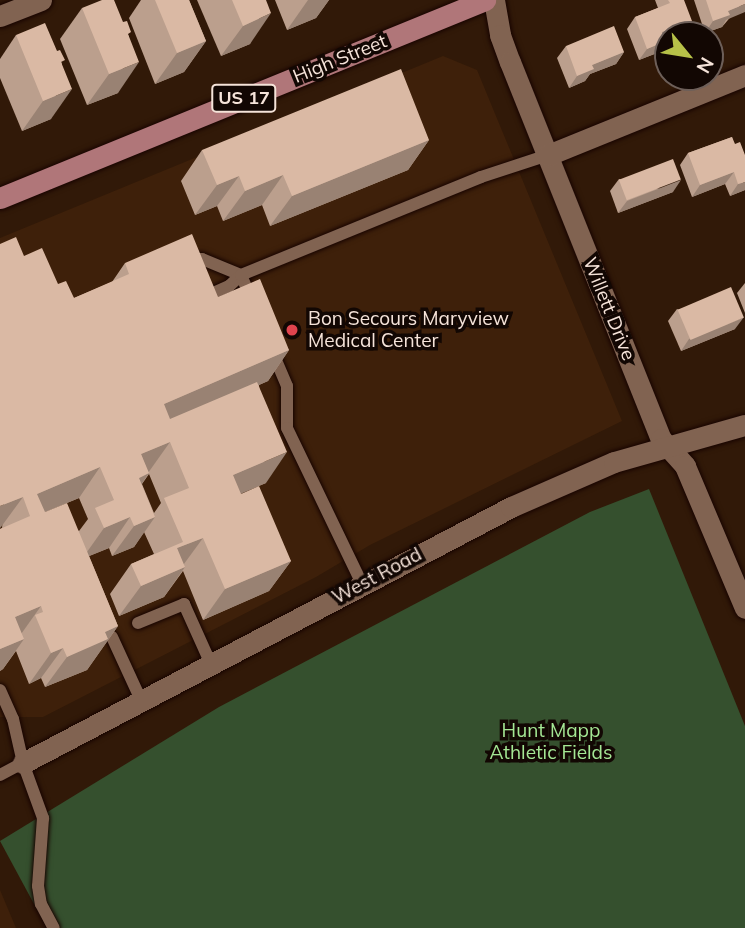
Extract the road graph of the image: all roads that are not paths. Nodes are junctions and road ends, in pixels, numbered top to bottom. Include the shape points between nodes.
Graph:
1 (41, 0) edge
2 (485, 0) edge
3 (495, 0) edge
4 (0, 16) edge
5 (745, 75) edge
6 (548, 155) junction
7 (1, 195) edge
8 (170, 260) edge
9 (241, 275) junction
10 (187, 304) edge
11 (256, 312) edge
12 (267, 337) edge
13 (745, 425) edge
14 (666, 446) junction
15 (362, 584) junction
16 (745, 608) edge
17 (138, 623) dead end
18 (112, 637) edge
19 (211, 664) junction
20 (0, 690) edge
21 (141, 700) junction
22 (23, 763) junction
23 (0, 775) edge
24 (54, 928) edge

1 - 4 street
2 - 7 main road, High Street / US 17
3 - 6 street, Willett Drive via 500,35
5 - 6 street
6 - 9 lane via 481,177
6 - 14 street, Willett Drive
8 - 9 lane via 202,259
9 - 10 lane via 229,286
9 - 11 lane
12 - 15 lane via 287,386 287,428
13 - 14 street, West Road
14 - 15 street, West Road via 614,462 511,507
14 - 16 street, Willett Drive via 685,466
15 - 19 street, West Road
17 - 19 lane via 184,604
18 - 21 lane
19 - 21 street, West Road
20 - 22 lane via 13,719
21 - 22 street, West Road
22 - 23 lane
22 - 24 lane via 43,818 38,886 41,904

